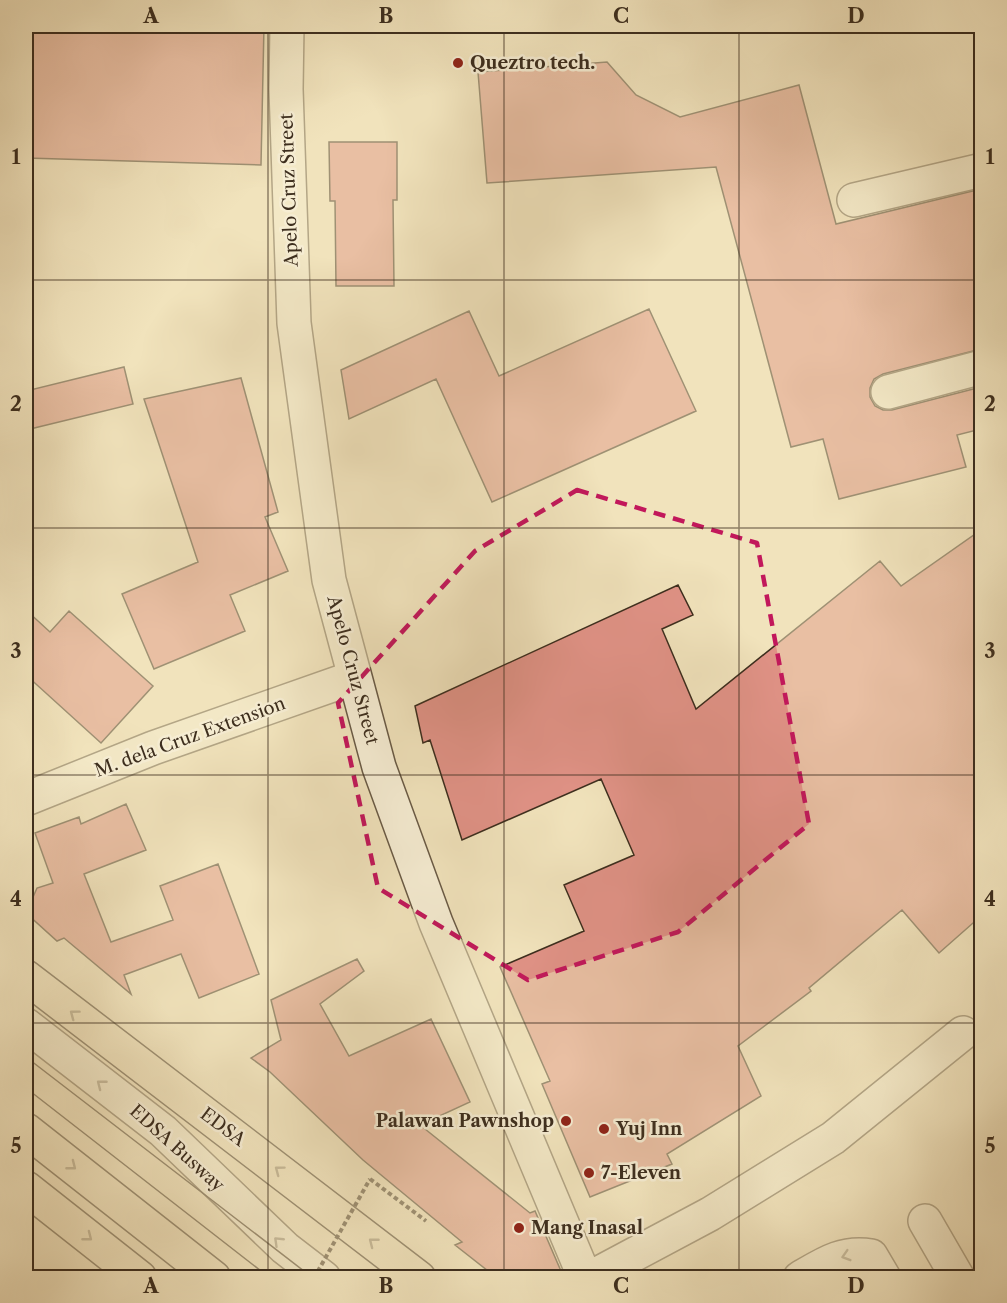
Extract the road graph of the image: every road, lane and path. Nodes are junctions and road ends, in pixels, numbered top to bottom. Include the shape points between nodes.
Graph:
1 (287, 26) edge
2 (981, 170) edge
3 (854, 200) dead end
4 (981, 367) edge
5 (888, 392) dead end
6 (355, 677) junction
7 (26, 799) edge
8 (26, 977) edge
9 (26, 1025) edge
10 (963, 1033) dead end
11 (26, 1130) edge
12 (26, 1188) edge
13 (426, 1221) dead end
14 (925, 1221) dead end
15 (140, 1278) edge
16 (214, 1278) edge
17 (314, 1278) edge
18 (324, 1278) edge
19 (419, 1278) edge
20 (585, 1278) edge
21 (590, 1278) edge
22 (800, 1278) edge
23 (884, 1278) edge
24 (958, 1278) edge

1 - 6 street, Apelo Cruz Street via 294,322 329,580
2 - 3 street
4 - 5 street
6 - 7 street, M. dela Cruz Extension via 153,748
6 - 20 street, Apelo Cruz Street via 379,767 436,923
19 -> 8 highway, EDSA
18 -> 9 street, EDSA Busway via 285,1248 163,1131
10 - 21 street via 833,1138 710,1214
11 -> 16 highway
12 -> 15 highway
13 - 17 path, bridge via 370,1179
14 - 24 street
23 -> 22 street via 871,1256 856,1253 827,1262

